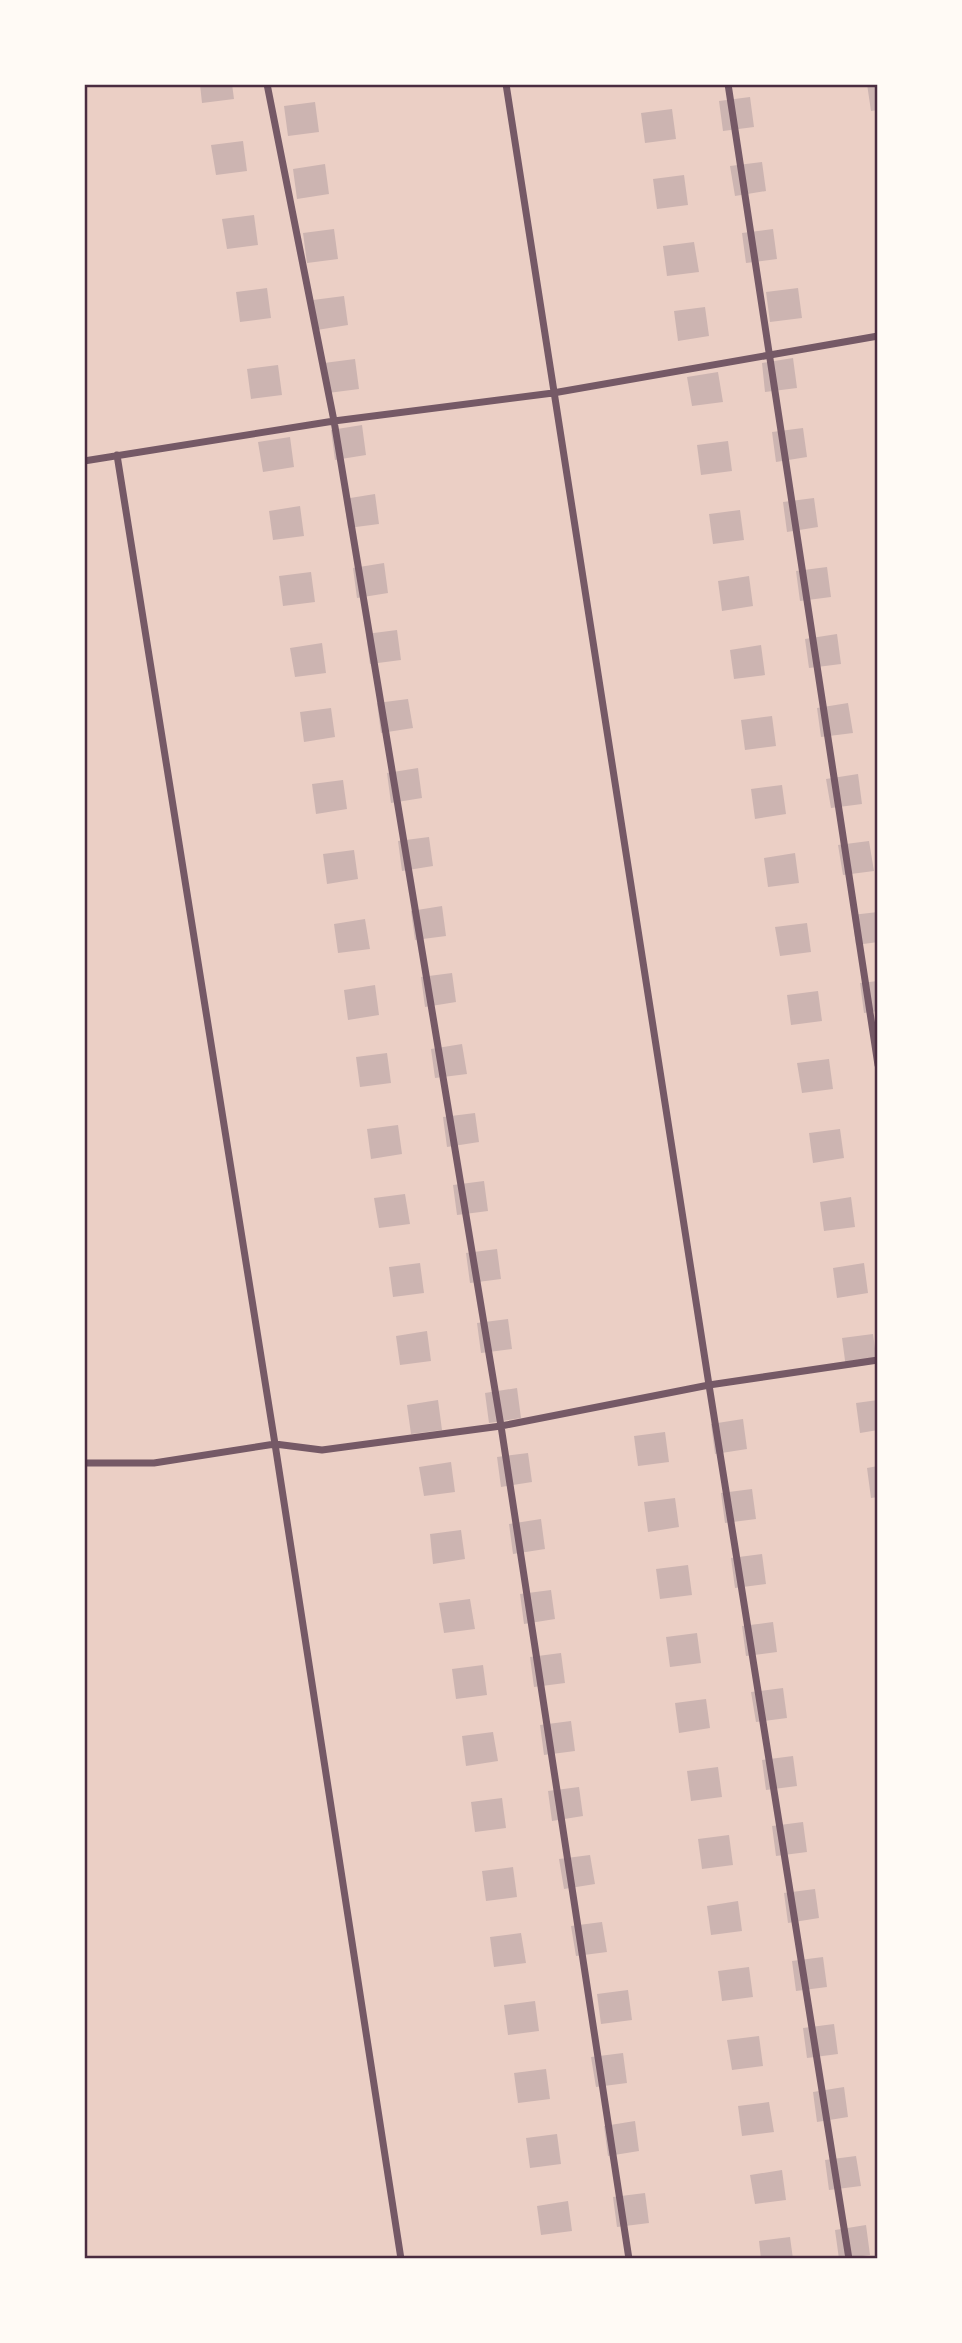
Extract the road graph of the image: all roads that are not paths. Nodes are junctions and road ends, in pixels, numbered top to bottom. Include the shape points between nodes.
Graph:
1 (267, 84) edge
2 (506, 84) edge
3 (728, 84) edge
4 (878, 336) edge
5 (769, 354) junction
6 (553, 393) junction
7 (334, 421) junction
8 (117, 455) junction
9 (84, 461) edge
10 (878, 1065) edge
11 (878, 1360) edge
12 (709, 1385) junction
13 (501, 1426) junction
14 (275, 1444) junction
15 (84, 1463) edge
16 (401, 2259) edge
17 (629, 2259) edge
18 (849, 2259) edge

1 - 7 street
2 - 6 street
3 - 5 street
4 - 5 street
5 - 6 street
5 - 10 street
6 - 7 street
6 - 12 street
7 - 8 street
7 - 13 street
8 - 9 street
8 - 14 street
11 - 12 street
12 - 13 street
12 - 18 street
13 - 14 street via 322,1450
13 - 17 street
14 - 15 street via 154,1463
14 - 16 street

